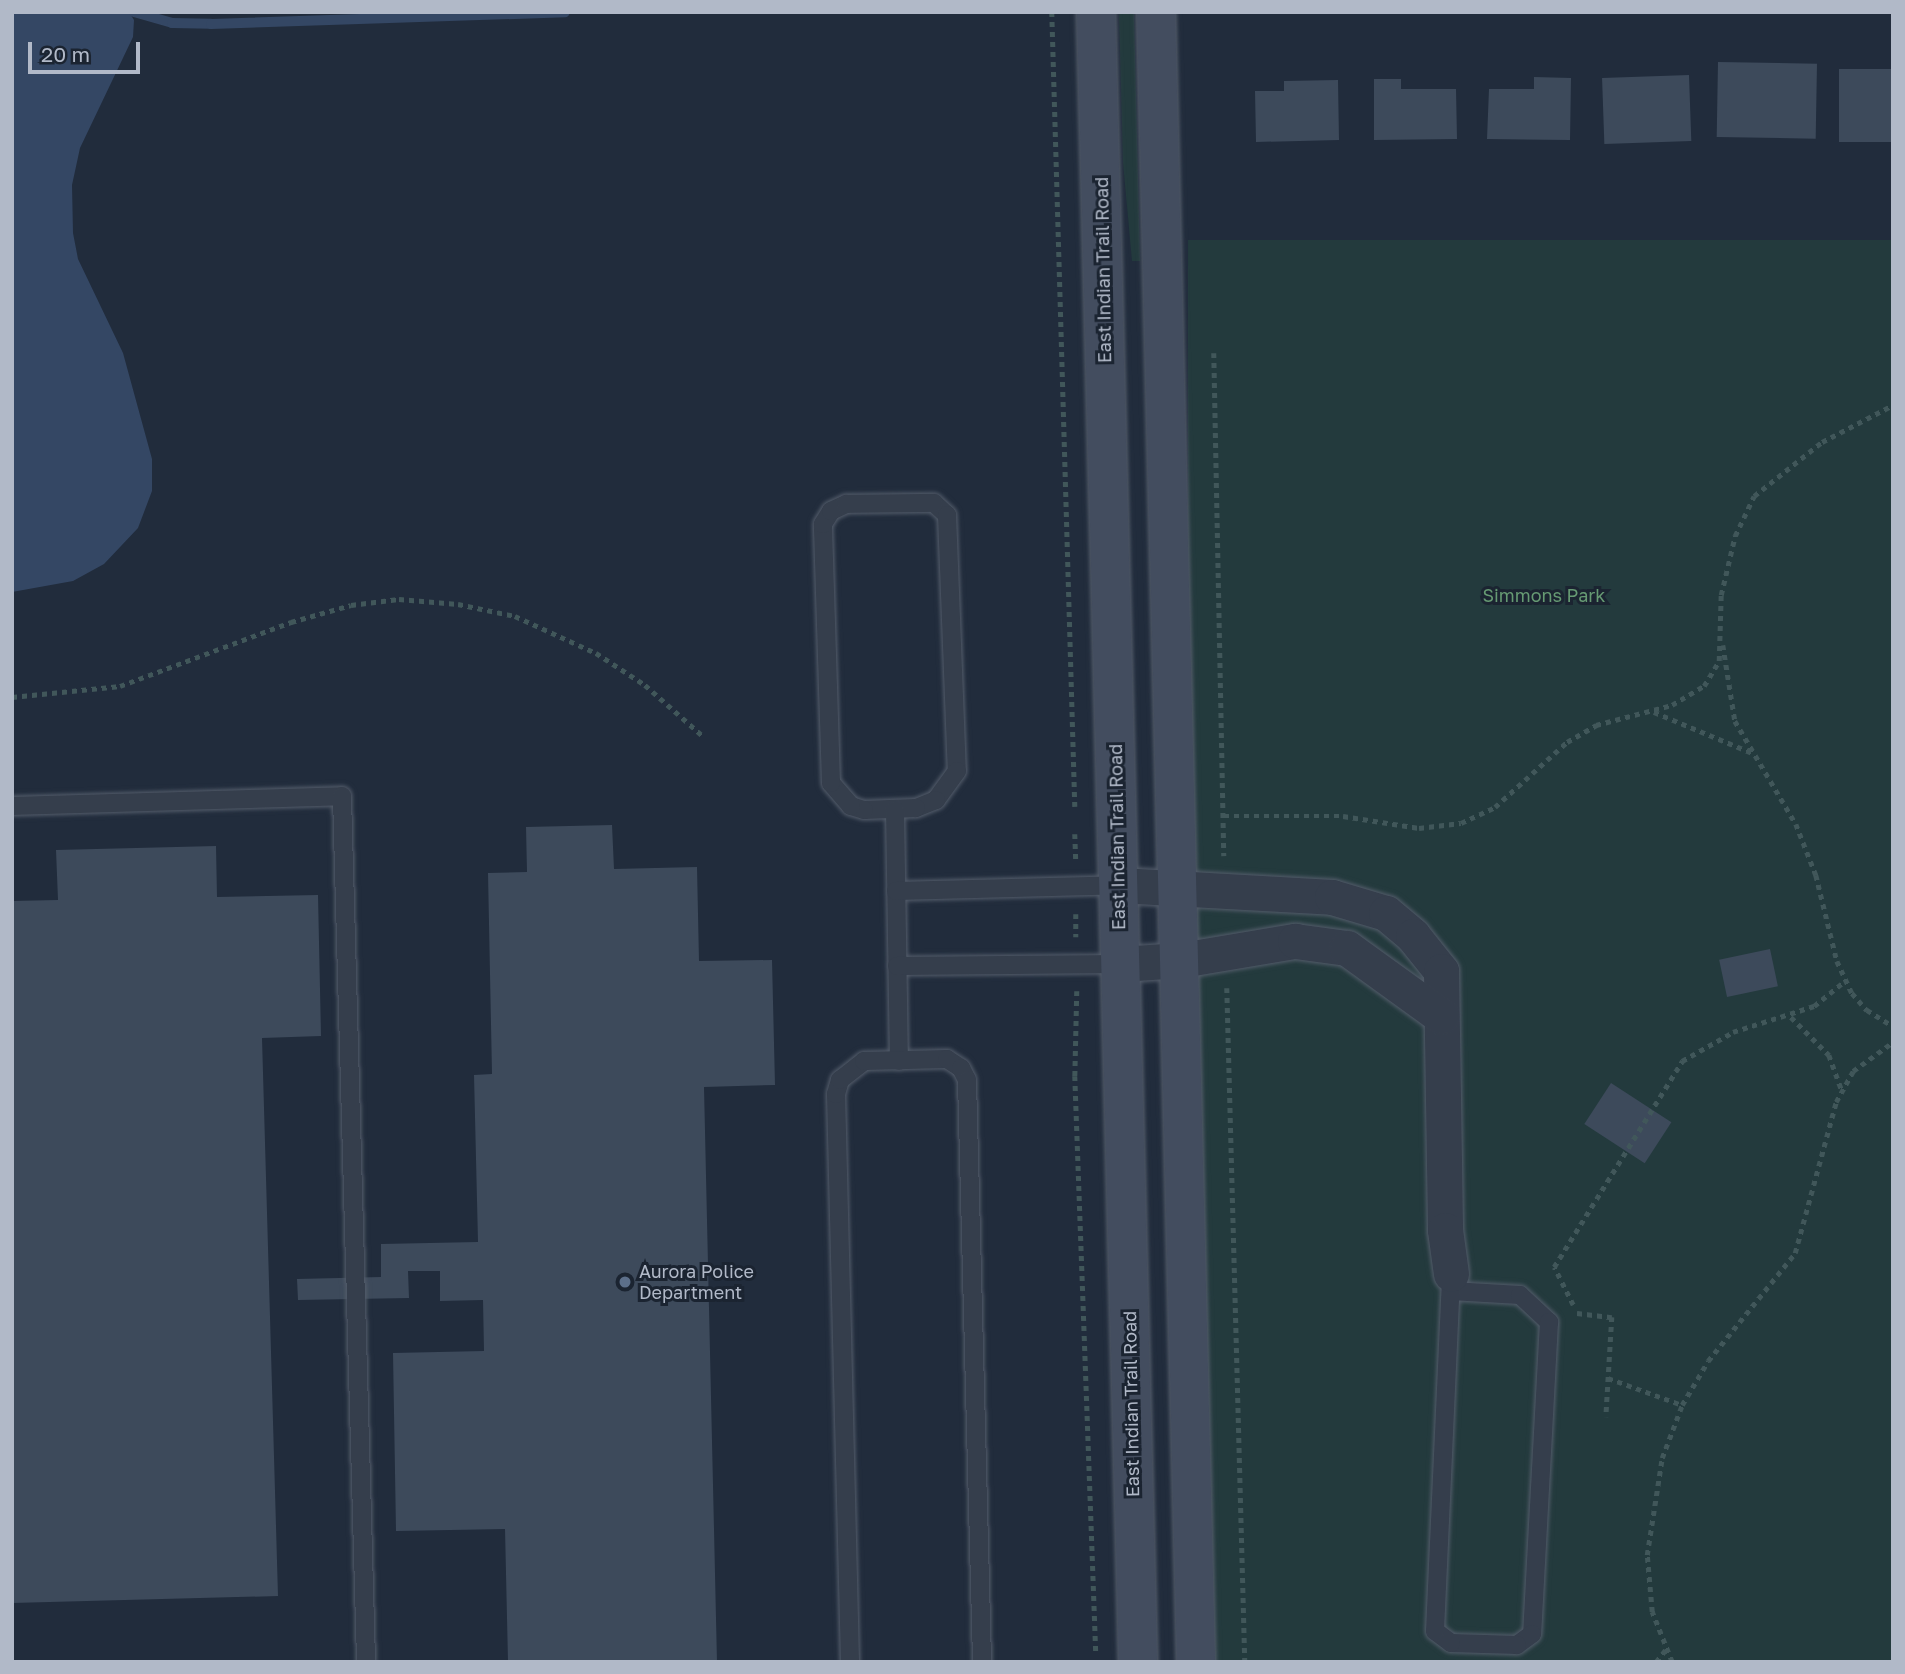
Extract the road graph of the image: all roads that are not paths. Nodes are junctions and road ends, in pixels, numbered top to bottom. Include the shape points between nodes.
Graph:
1 (1096, 12) edge
2 (1156, 12) edge
3 (12, 806) edge
4 (895, 810) junction
5 (1119, 885) junction
6 (1180, 890) junction
7 (896, 891) junction
8 (1181, 960) junction
9 (1120, 964) junction
10 (897, 966) junction
11 (1441, 1016) junction
12 (899, 1061) junction
13 (1451, 1283) junction
14 (366, 1662) edge
15 (850, 1662) edge
16 (982, 1662) edge
17 (1138, 1662) edge
18 (1196, 1662) edge

1 - 5 main road, East Indian Trail Road
2 - 6 main road
3 - 14 lane via 342,796
4 - 4 lane via 936,800 957,771 947,514 934,503 846,504 831,511 823,524 831,783 851,806
4 - 7 lane
5 - 6 street
5 - 7 lane
5 - 9 main road, East Indian Trail Road
6 - 8 main road
6 - 11 street via 1332,897 1386,913 1413,936 1441,971
7 - 10 lane
8 - 9 street
8 - 11 street via 1295,942 1347,948
8 - 18 main road
9 - 10 lane
9 - 17 main road, East Indian Trail Road
10 - 12 lane
11 - 13 street via 1445,1230
12 - 15 lane via 864,1061 840,1080 836,1094
12 - 16 lane via 947,1059 961,1068 967,1080
13 - 13 lane via 1435,1631 1451,1643 1517,1645 1532,1634 1549,1322 1520,1295

